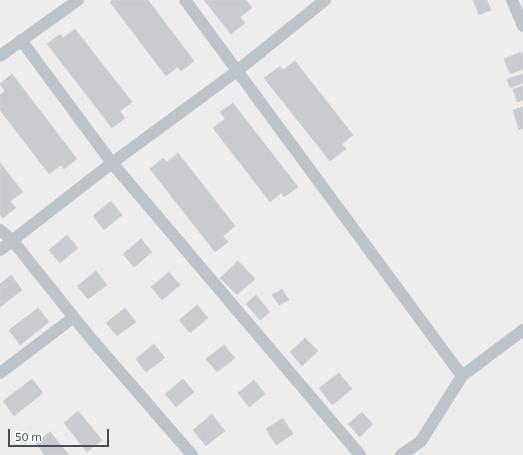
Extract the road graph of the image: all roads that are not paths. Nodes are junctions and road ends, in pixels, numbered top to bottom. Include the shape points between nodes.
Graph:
1 (78, 0) edge
2 (185, 0) edge
3 (325, 0) edge
4 (512, 0) edge
5 (523, 26) edge
6 (22, 40) junction
7 (0, 56) edge
8 (237, 71) junction
9 (112, 163) junction
10 (0, 230) edge
11 (12, 240) junction
12 (0, 250) edge
13 (74, 317) junction
14 (523, 330) edge
15 (0, 373) edge
16 (462, 376) junction
17 (192, 455) edge
18 (360, 455) edge
19 (401, 455) edge

1 - 6 street
2 - 8 street
3 - 8 street
4 - 5 street
6 - 7 street
6 - 9 street
8 - 9 street
8 - 16 street
9 - 11 street
9 - 18 street
10 - 11 street
11 - 12 street
11 - 13 street
13 - 15 street
13 - 17 street
14 - 16 street
16 - 19 street via 421,441

